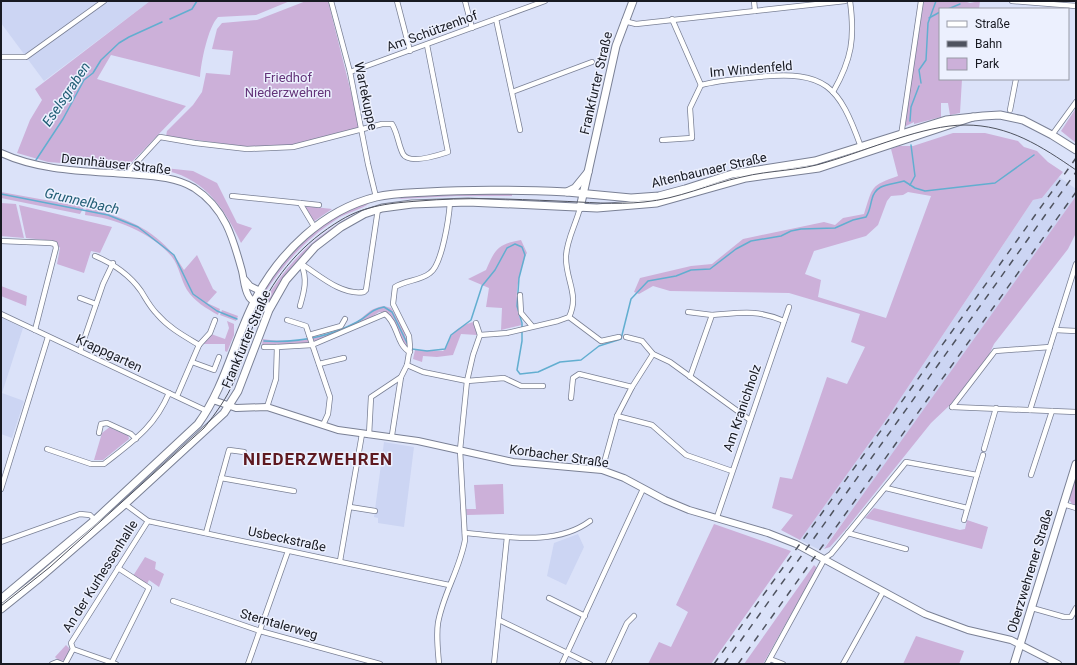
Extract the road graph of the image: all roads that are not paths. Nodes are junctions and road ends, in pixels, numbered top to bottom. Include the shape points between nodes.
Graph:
1 (104, 1) edge
2 (331, 1) edge
3 (397, 1) edge
4 (465, 1) edge
5 (544, 1) edge
6 (633, 1) edge
7 (754, 1) edge
8 (839, 1) edge
9 (845, 1) edge
10 (850, 1) edge
11 (921, 1) edge
12 (1012, 1) edge
13 (1021, 2) edge
14 (1076, 6) edge
15 (1022, 8) edge
16 (755, 11) junction
17 (496, 19) junction
18 (672, 20) junction
19 (624, 21) junction
20 (472, 28) junction
21 (427, 45) junction
22 (410, 51) junction
23 (1, 57) edge
24 (592, 62) dead end
25 (350, 72) junction
26 (1016, 80) edge
27 (701, 85) junction
28 (512, 92) junction
29 (833, 92) junction
30 (1076, 102) edge
31 (1010, 110) dead end
32 (362, 129) junction
33 (520, 130) dead end
34 (1052, 135) junction
35 (901, 137) junction
36 (662, 140) dead end
37 (860, 147) junction
38 (1076, 150) edge
39 (1, 153) edge
40 (588, 172) junction
41 (126, 174) junction
42 (567, 192) junction
43 (583, 194) junction
44 (232, 196) dead end
45 (376, 197) junction
46 (450, 202) junction
47 (300, 204) junction
48 (319, 205) dead end
49 (580, 208) junction
50 (378, 209) junction
51 (315, 228) junction
52 (1, 241) edge
53 (95, 256) dead end
54 (113, 263) junction
55 (300, 263) junction
56 (1076, 264) edge
57 (244, 280) junction
58 (260, 291) junction
59 (520, 295) dead end
60 (80, 298) dead end
61 (254, 301) junction
62 (96, 304) junction
63 (300, 306) dead end
64 (789, 307) dead end
65 (269, 310) junction
66 (688, 312) dead end
67 (1, 314) edge
68 (712, 314) junction
69 (569, 317) junction
70 (345, 319) dead end
71 (215, 320) dead end
72 (287, 320) dead end
73 (784, 321) junction
74 (476, 323) dead end
75 (530, 327) junction
76 (35, 330) junction
77 (1055, 330) junction
78 (1076, 331) edge
79 (480, 335) junction
80 (309, 336) junction
81 (48, 337) junction
82 (619, 337) dead end
83 (626, 337) dead end
84 (312, 344) junction
85 (199, 345) junction
86 (264, 346) dead end
87 (277, 347) junction
88 (1050, 348) junction
89 (410, 350) junction
90 (80, 351) junction
91 (653, 354) junction
92 (219, 357) dead end
93 (344, 358) dead end
94 (192, 362) junction
95 (319, 364) junction
96 (407, 365) junction
97 (401, 377) junction
98 (690, 377) junction
99 (467, 382) junction
100 (543, 386) dead end
101 (632, 387) junction
102 (169, 393) junction
103 (177, 396) junction
104 (571, 398) dead end
105 (213, 400) junction
106 (228, 406) junction
107 (268, 407) junction
108 (996, 408) junction
109 (1030, 410) junction
110 (207, 411) junction
111 (1052, 411) junction
112 (1076, 412) edge
113 (617, 416) junction
114 (750, 420) junction
115 (323, 425) junction
116 (99, 433) dead end
117 (362, 434) junction
118 (369, 435) junction
119 (392, 435) dead end
120 (136, 439) junction
121 (47, 449) dead end
122 (984, 449) dead end
123 (460, 450) junction
124 (244, 452) dead end
125 (983, 455) dead end
126 (1076, 464) edge
127 (602, 470) junction
128 (732, 471) junction
129 (976, 475) junction
130 (1031, 475) dead end
131 (221, 478) junction
132 (886, 488) junction
133 (1, 489) edge
134 (643, 489) junction
135 (294, 490) dead end
136 (119, 498) junction
137 (126, 504) junction
138 (1063, 504) junction
139 (350, 507) junction
140 (967, 508) junction
141 (1076, 508) edge
142 (375, 511) dead end
143 (102, 513) junction
144 (82, 514) junction
145 (717, 517) junction
146 (964, 520) dead end
147 (148, 521) junction
148 (590, 521) dead end
149 (98, 523) junction
150 (206, 533) junction
151 (465, 533) junction
152 (848, 533) junction
153 (507, 536) junction
154 (1, 542) edge
155 (906, 549) dead end
156 (288, 551) junction
157 (825, 558) junction
158 (340, 561) junction
159 (118, 568) junction
160 (449, 585) junction
161 (884, 592) junction
162 (549, 598) dead end
163 (1, 599) edge
164 (174, 600) dead end
165 (1032, 608) junction
166 (1076, 608) edge
167 (1, 609) edge
168 (585, 616) junction
169 (634, 616) dead end
170 (499, 620) junction
171 (260, 631) junction
172 (1021, 644) junction
173 (73, 649) junction
174 (568, 654) junction
175 (770, 659) junction
176 (114, 663) edge
177 (52, 664) edge
178 (63, 664) edge
179 (248, 664) edge
180 (380, 664) edge
181 (439, 664) edge
182 (494, 664) edge
183 (562, 664) edge
184 (590, 664) edge
185 (608, 664) edge
186 (768, 664) edge
187 (783, 664) edge
188 (843, 664) edge
189 (1014, 664) edge
190 (1058, 664) edge

1 - 23 street via 26,57
2 - 25 street, Wartekuppe
3 - 22 street
4 - 20 street
5 - 17 street, Am Schützenhof
6 - 19 main road, Frankfurter Straße
7 - 16 street
8 - 9 street
8 - 16 street
10 - 29 street via 853,23 852,47 844,74
11 - 35 street
12 - 13 street
13 - 14 street
13 - 15 street
16 - 18 street
17 - 20 street, Am Schützenhof
17 - 28 street
18 - 19 street via 636,24
18 - 27 street, Im Windenfeld
19 - 40 main road, Frankfurter Straße
20 - 21 street, Am Schützenhof
21 - 22 street, Am Schützenhof
21 - 32 street via 448,152 422,158 408,158 404,155 392,124
22 - 25 street, Am Schützenhof
24 - 28 street
25 - 32 street, Wartekuppe
26 - 31 street
27 - 29 street, Im Windenfeld via 724,80 779,75 804,76 818,81
27 - 36 street, Im Windenfeld via 690,108 692,138
28 - 33 street
29 - 37 street, Im Windenfeld via 848,114
30 - 34 street
32 - 41 street via 293,148 247,149 160,137
32 - 45 street, Wartekuppe
34 - 35 main road, Altenbaunaer Straße via 1023,120 1000,115 946,120
34 - 38 main road, Altenbaunaer Straße
35 - 37 main road, Altenbaunaer Straße
35 - 49 main road, Altenbaunaer Straße via 819,168 746,178 657,203
37 - 43 main road, Altenbaunaer Straße via 805,163 732,174 659,196 631,198
39 - 41 street, Dennhäuser Straße via 21,162 48,168
40 - 42 main road, Frankfurter Straße via 575,188
40 - 43 main road, Frankfurter Straße
41 - 57 street, Dennhäuser Straße via 171,179 194,188 203,195 230,230
42 - 43 main road, Altenbaunaer Straße
42 - 45 main road, Frankfurter Straße via 455,191
43 - 49 main road, Frankfurter Straße
44 - 47 street
45 - 50 main road
45 - 51 main road, Frankfurter Straße via 343,210
46 - 49 main road, Frankfurter Straße
46 - 50 main road, Frankfurter Straße
46 - 89 street via 437,263 430,273 395,287 392,304 409,336
47 - 48 street
47 - 51 street
49 - 69 street via 567,245 566,268 574,303
50 - 55 main road, Frankfurter Straße via 364,214 330,235
50 - 55 street via 364,292 335,286
51 - 58 main road, Frankfurter Straße via 281,260
52 - 76 street via 55,244
53 - 54 street
54 - 62 street
54 - 85 street via 134,282 156,314 172,329
55 - 63 street via 304,271 305,285
55 - 65 main road, Frankfurter Straße
56 - 77 street
57 - 58 street
57 - 61 street, Dennhäuser Straße via 248,294
58 - 61 main road, Frankfurter Straße
58 - 65 street
59 - 75 street via 521,313
60 - 62 street
61 - 65 street
61 - 105 main road, Frankfurter Straße
62 - 90 street
64 - 73 street, Am Kranichholz
65 - 106 main road, Frankfurter Straße via 244,378
66 - 68 street
67 - 76 street, Krappgarten
68 - 73 street via 753,312
68 - 98 street
69 - 75 street
69 - 82 street via 601,341
70 - 80 street via 341,326
71 - 85 street via 210,333
72 - 80 street via 306,326
73 - 114 street, Am Kranichholz
74 - 79 street
75 - 79 street
76 - 81 street, Krappgarten
77 - 78 street
77 - 88 street
79 - 99 street
80 - 84 street
81 - 90 street, Krappgarten
81 - 133 street
83 - 91 street via 642,341
84 - 87 street
84 - 89 street via 385,314 390,318 404,349
84 - 95 street
85 - 94 street
86 - 87 street
87 - 107 street via 276,379
88 - 108 street via 994,351 952,407
88 - 109 street
89 - 96 street
90 - 102 street, Krappgarten
91 - 98 street via 670,362
91 - 101 street
92 - 94 street via 214,370
93 - 95 street
94 - 103 street
95 - 115 street via 330,397 328,414
96 - 97 street
96 - 99 street via 423,372
97 - 118 street via 371,397
97 - 119 street
98 - 114 street
99 - 100 street via 504,378 521,386
99 - 123 street
101 - 104 street via 579,374 573,378
101 - 113 street
102 - 103 street, Krappgarten
102 - 120 street via 156,418
103 - 110 street, Krappgarten
105 - 106 street, Korbacher Straße
105 - 110 main road, Frankfurter Straße
106 - 107 street, Korbacher Straße
106 - 137 main road, Frankfurter Straße via 213,424
107 - 115 street, Korbacher Straße
108 - 109 street
108 - 122 street
109 - 111 street
110 - 136 main road, Frankfurter Straße via 186,437
111 - 112 street
111 - 130 street
113 - 127 street
113 - 128 street via 652,426 686,455
114 - 128 street, Am Kranichholz
115 - 117 street, Korbacher Straße
116 - 120 street via 101,424 107,423
117 - 118 street, Korbacher Straße
117 - 139 street
118 - 123 street, Korbacher Straße via 418,441
120 - 121 street via 104,464 91,464
123 - 127 street, Korbacher Straße via 513,462
123 - 151 street
124 - 131 street via 229,450
125 - 129 street
126 - 138 main road, Oberzwehrener Straße
127 - 134 street, Korbacher Straße
128 - 145 street, Am Kranichholz
129 - 132 street via 906,462
129 - 140 street
131 - 135 street
131 - 150 street
132 - 140 street
132 - 152 street
134 - 145 street, Korbacher Straße via 689,510
134 - 168 street
136 - 137 main road
136 - 143 main road, Frankfurter Straße
137 - 147 street, Usbeckstraße
137 - 149 main road, Frankfurter Straße
138 - 141 street, Oberzwehrener Straße
138 - 165 main road, Oberzwehrener Straße
139 - 142 street
139 - 158 street
140 - 146 street
143 - 144 street
143 - 149 main road, Frankfurter Straße
144 - 149 street via 90,515
144 - 154 street
145 - 157 street, Korbacher Straße via 772,535
147 - 150 street, Usbeckstraße
147 - 159 street, An der Kurhessenhalle
148 - 153 street via 580,529 554,537
149 - 163 main road, Frankfurter Straße
149 - 167 main road, Frankfurter Straße
150 - 156 street, Usbeckstraße
151 - 153 street
151 - 160 street via 462,553
152 - 155 street
152 - 157 street
153 - 170 street
156 - 158 street, Usbeckstraße
156 - 171 street
157 - 161 street, Korbacher Straße
157 - 175 street
158 - 160 street, Usbeckstraße
159 - 173 street, An der Kurhessenhalle via 71,643
159 - 176 street via 149,588
160 - 181 street via 438,624
161 - 172 street, Korbacher Straße via 951,624
161 - 188 street
162 - 168 street
164 - 171 street, Sterntalerweg
165 - 166 street via 1071,617
165 - 172 main road, Oberzwehrener Straße
168 - 174 street
169 - 185 street via 627,623
170 - 174 street
170 - 182 street
171 - 179 street
171 - 180 street, Sterntalerweg
172 - 189 main road, Oberzwehrener Straße
172 - 190 street, Korbacher Straße
173 - 176 street
173 - 178 street, An der Kurhessenhalle
174 - 183 street
174 - 184 street
175 - 186 street
175 - 187 street
177 - 178 street

